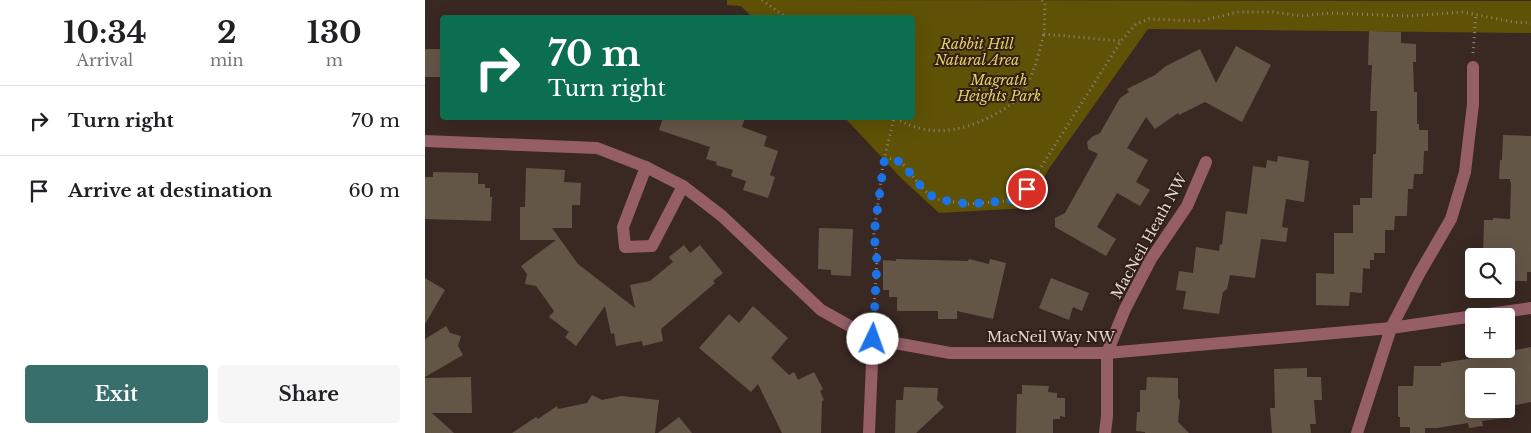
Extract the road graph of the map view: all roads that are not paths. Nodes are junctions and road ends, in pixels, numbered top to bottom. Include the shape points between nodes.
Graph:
1 (1473, 67) road end
2 (425, 141) edge
3 (1206, 162) dead end
4 (646, 167) junction
5 (683, 186) junction
6 (1531, 308) edge
7 (1515, 310) edge
8 (1465, 317) edge
9 (1391, 328) junction
10 (873, 339) junction
11 (1107, 353) junction
12 (869, 433) edge
13 (1105, 433) edge
14 (1357, 433) edge

1 - 9 street via 1473,104 1465,172 1451,219
2 - 4 street, MacNeil Way NW via 597,148
3 - 11 street, MacNeil Heath NW via 1187,206 1151,258
4 - 5 street, MacNeil Way NW
4 - 5 street via 623,227 625,247 652,246
5 - 10 street, MacNeil Way NW via 722,216 821,310
6 - 7 street, MacNeil Way NW
8 - 9 street, MacNeil Way NW
9 - 11 street, MacNeil Way NW
9 - 14 street
10 - 11 street, MacNeil Way NW via 949,353
10 - 12 street
11 - 13 street

